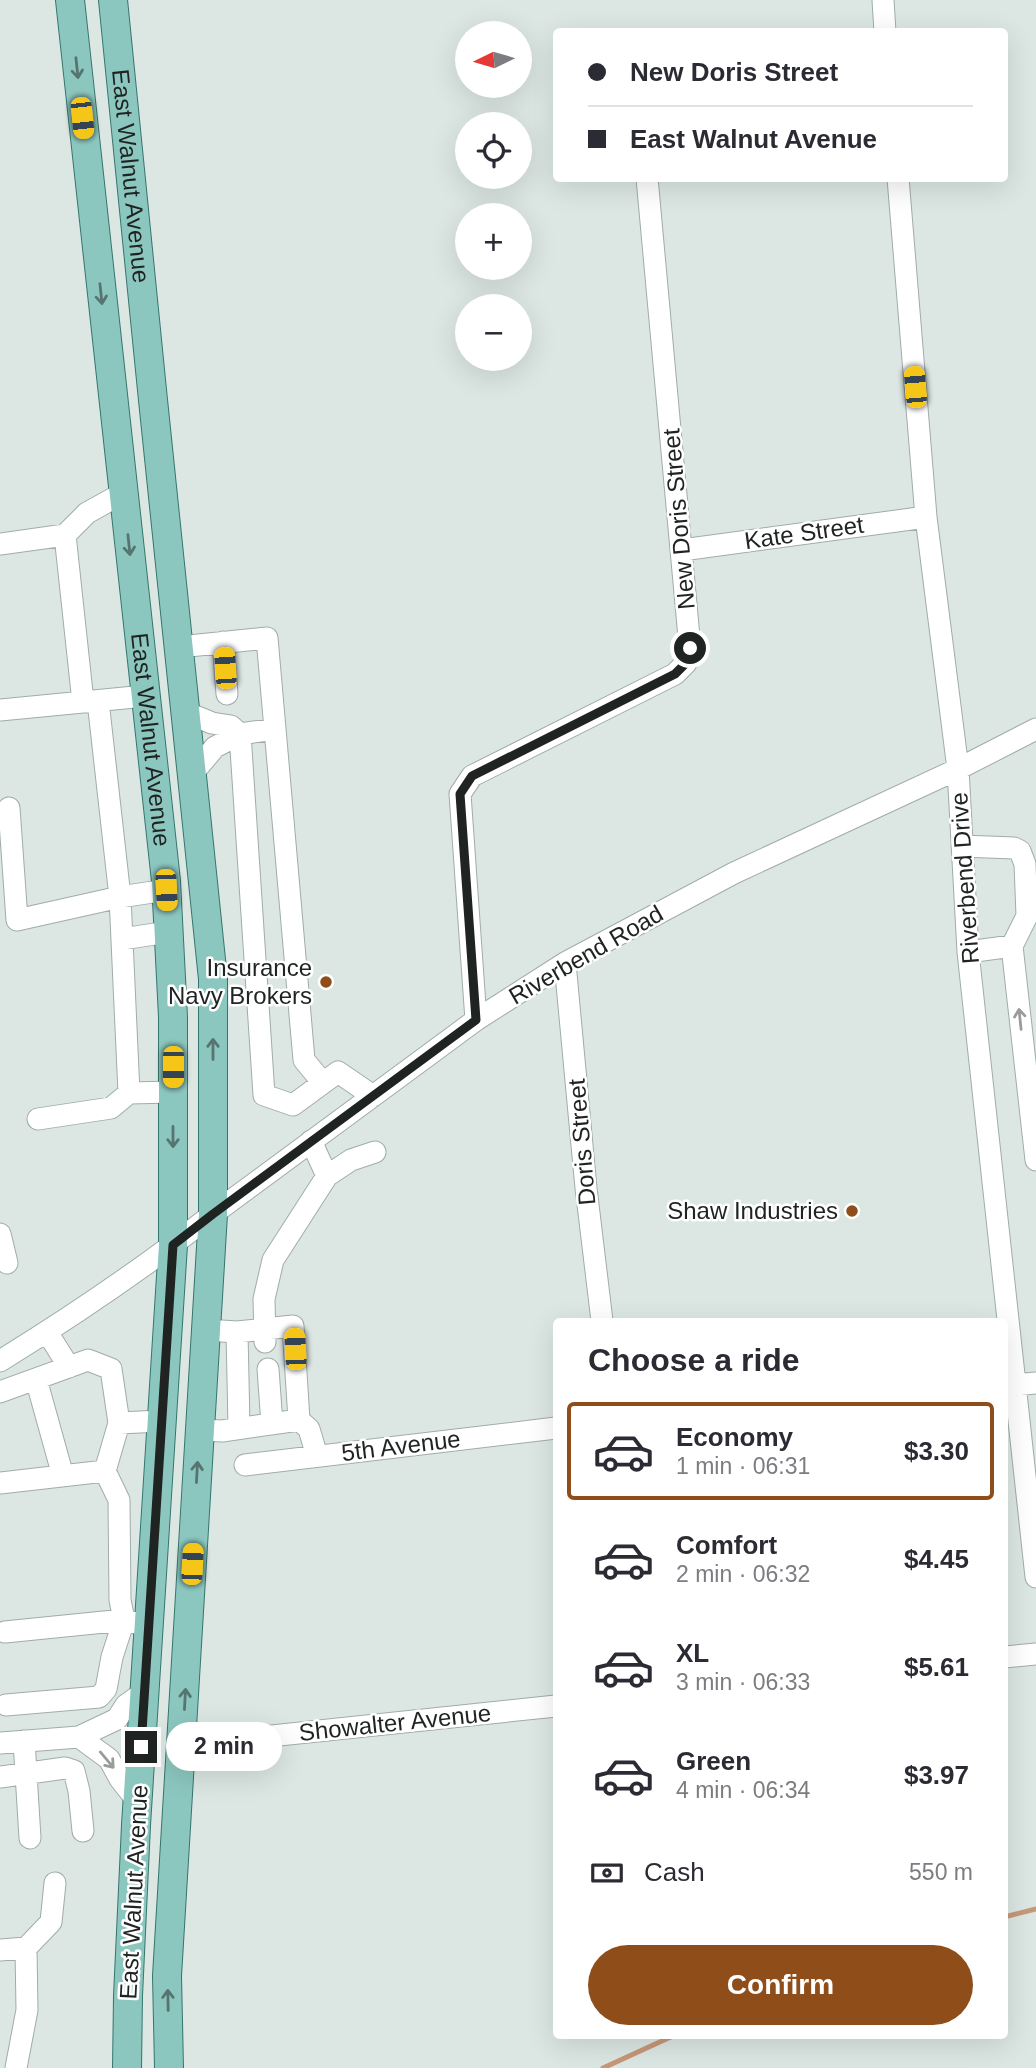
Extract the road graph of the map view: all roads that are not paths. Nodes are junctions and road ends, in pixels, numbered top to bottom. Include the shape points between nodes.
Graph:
1 (70, 0) edge
2 (113, 0) edge
3 (883, 0) edge
4 (885, 28) edge
5 (127, 138) junction
6 (85, 141) junction
7 (647, 182) edge
8 (898, 182) edge
9 (123, 493) junction
10 (926, 517) junction
11 (65, 536) junction
12 (0, 544) edge
13 (682, 550) junction
14 (223, 642) junction
15 (179, 647) junction
16 (227, 694) dead end
17 (145, 696) junction
18 (90, 701) junction
19 (0, 710) edge
20 (186, 712) junction
21 (275, 729) junction
22 (1036, 730) edge
23 (240, 734) junction
24 (958, 769) junction
25 (193, 773) junction
26 (9, 808) dead end
27 (962, 846) junction
28 (1028, 850) edge
29 (166, 890) junction
30 (120, 897) junction
31 (168, 932) junction
32 (122, 939) junction
33 (1012, 946) junction
34 (968, 952) junction
35 (565, 963) junction
36 (476, 1020) junction
37 (323, 1083) junction
38 (173, 1092) junction
39 (129, 1093) junction
40 (373, 1096) junction
41 (38, 1119) dead end
42 (312, 1141) junction
43 (375, 1152) dead end
44 (1036, 1160) edge
45 (327, 1176) junction
46 (213, 1214) junction
47 (0, 1234) edge
48 (173, 1245) junction
49 (7, 1263) dead end
50 (602, 1318) edge
51 (206, 1330) junction
52 (47, 1332) junction
53 (237, 1332) junction
54 (264, 1336) junction
55 (0, 1361) edge
56 (69, 1367) junction
57 (268, 1369) dead end
58 (36, 1379) junction
59 (1019, 1385) edge
60 (0, 1392) edge
61 (299, 1420) junction
62 (161, 1421) junction
63 (119, 1423) junction
64 (272, 1424) junction
65 (239, 1427) junction
66 (553, 1428) edge
67 (200, 1430) junction
68 (317, 1456) junction
69 (245, 1465) dead end
70 (105, 1471) junction
71 (64, 1476) junction
72 (0, 1483) edge
73 (1036, 1577) edge
74 (136, 1623) junction
75 (5, 1632) dead end
76 (1036, 1654) edge
77 (1008, 1657) edge
78 (144, 1692) junction
79 (6, 1705) dead end
80 (553, 1706) edge
81 (79, 1737) junction
82 (233, 1740) dead end
83 (24, 1741) junction
84 (0, 1743) edge
85 (26, 1773) junction
86 (0, 1777) edge
87 (138, 1802) junction
88 (83, 1831) dead end
89 (30, 1839) dead end
90 (55, 1882) dead end
91 (26, 1948) junction
92 (0, 1950) edge
93 (16, 2068) edge
94 (128, 2068) edge
95 (169, 2068) edge

1 -> 6 main road, East Walnut Avenue
2 - 5 main road, East Walnut Avenue
3 - 4 street
5 - 6 main road
5 - 15 main road, East Walnut Avenue
6 -> 9 main road, East Walnut Avenue
7 - 13 street, New Doris Street
8 - 10 street, Riverbend Drive
9 - 11 street via 87,513
9 -> 17 main road, East Walnut Avenue
10 - 13 street, Kate Street
10 - 24 street, Riverbend Drive
11 - 12 street
11 - 18 street
13 - 36 street, New Doris Street via 690,648 686,663 675,674 472,776 460,794
14 - 15 street
14 - 16 street
14 - 21 street via 267,638
15 - 20 main road, East Walnut Avenue
17 - 18 street
17 - 29 main road, East Walnut Avenue
18 - 19 street
18 - 30 street
20 - 23 street via 231,726
20 - 25 main road, East Walnut Avenue
21 - 23 street
21 - 37 street via 304,1060
22 - 24 street, Riverbend Road
23 - 25 street via 215,747
23 - 37 street via 264,1095 293,1105
24 - 27 street, Riverbend Drive
24 - 35 street, Riverbend Road via 734,873
46 -> 25 main road, East Walnut Avenue via 213,979
26 - 30 street via 18,920
27 - 28 street
27 - 34 street, Riverbend Drive
28 - 33 street via 1027,916
29 - 30 street
29 - 31 main road, East Walnut Avenue
30 - 32 street
31 - 32 street
31 - 38 main road, East Walnut Avenue
32 - 39 street
33 - 34 street
44 -> 33 street
34 - 59 street, Riverbend Drive
35 - 36 street, Riverbend Road
35 - 50 street, Doris Street
36 - 40 street, Riverbend Road
37 - 40 street via 338,1072
38 - 39 street
38 -> 48 main road, East Walnut Avenue
39 - 41 street via 111,1108
40 - 42 street, Riverbend Road
42 - 45 street
42 - 46 street, Riverbend Road
43 - 45 street via 351,1160
45 - 54 street via 273,1260 264,1299
46 - 48 street, Riverbend Road
46 - 51 main road, East Walnut Avenue
47 - 49 street
48 - 52 street, Riverbend Road
48 - 62 main road, East Walnut Avenue
51 - 53 street
51 - 67 main road, East Walnut Avenue
52 - 55 street, Riverbend Road
52 - 56 street
53 - 54 street
53 - 65 street
54 - 61 street via 293,1326
56 - 58 street
56 - 63 street via 88,1360 111,1369
57 - 64 street
58 - 60 street
58 - 71 street
59 - 73 street, Riverbend Drive
61 - 64 street
61 - 68 street via 309,1429
62 - 63 street
62 - 74 main road, East Walnut Avenue
63 - 70 street
64 - 65 street
65 - 67 street
66 - 68 street, 5th Avenue
95 -> 67 main road, East Walnut Avenue via 167,1976
68 - 69 street, 5th Avenue
70 - 71 street
70 - 74 street via 119,1500 120,1600
71 - 72 street
74 - 75 street
74 - 78 main road, East Walnut Avenue
74 - 79 street via 112,1657 106,1689 99,1697
76 - 77 street
78 - 81 street via 126,1705 117,1719
78 - 87 main road, East Walnut Avenue
80 - 82 street, Showalter Avenue
81 - 83 street
81 -> 87 street via 109,1759
83 - 84 street
83 - 85 street
85 - 86 street
85 - 88 street via 74,1771
85 - 89 street
87 - 94 main road, East Walnut Avenue
90 - 91 street via 51,1922
91 - 92 street
91 - 93 street via 27,2010

